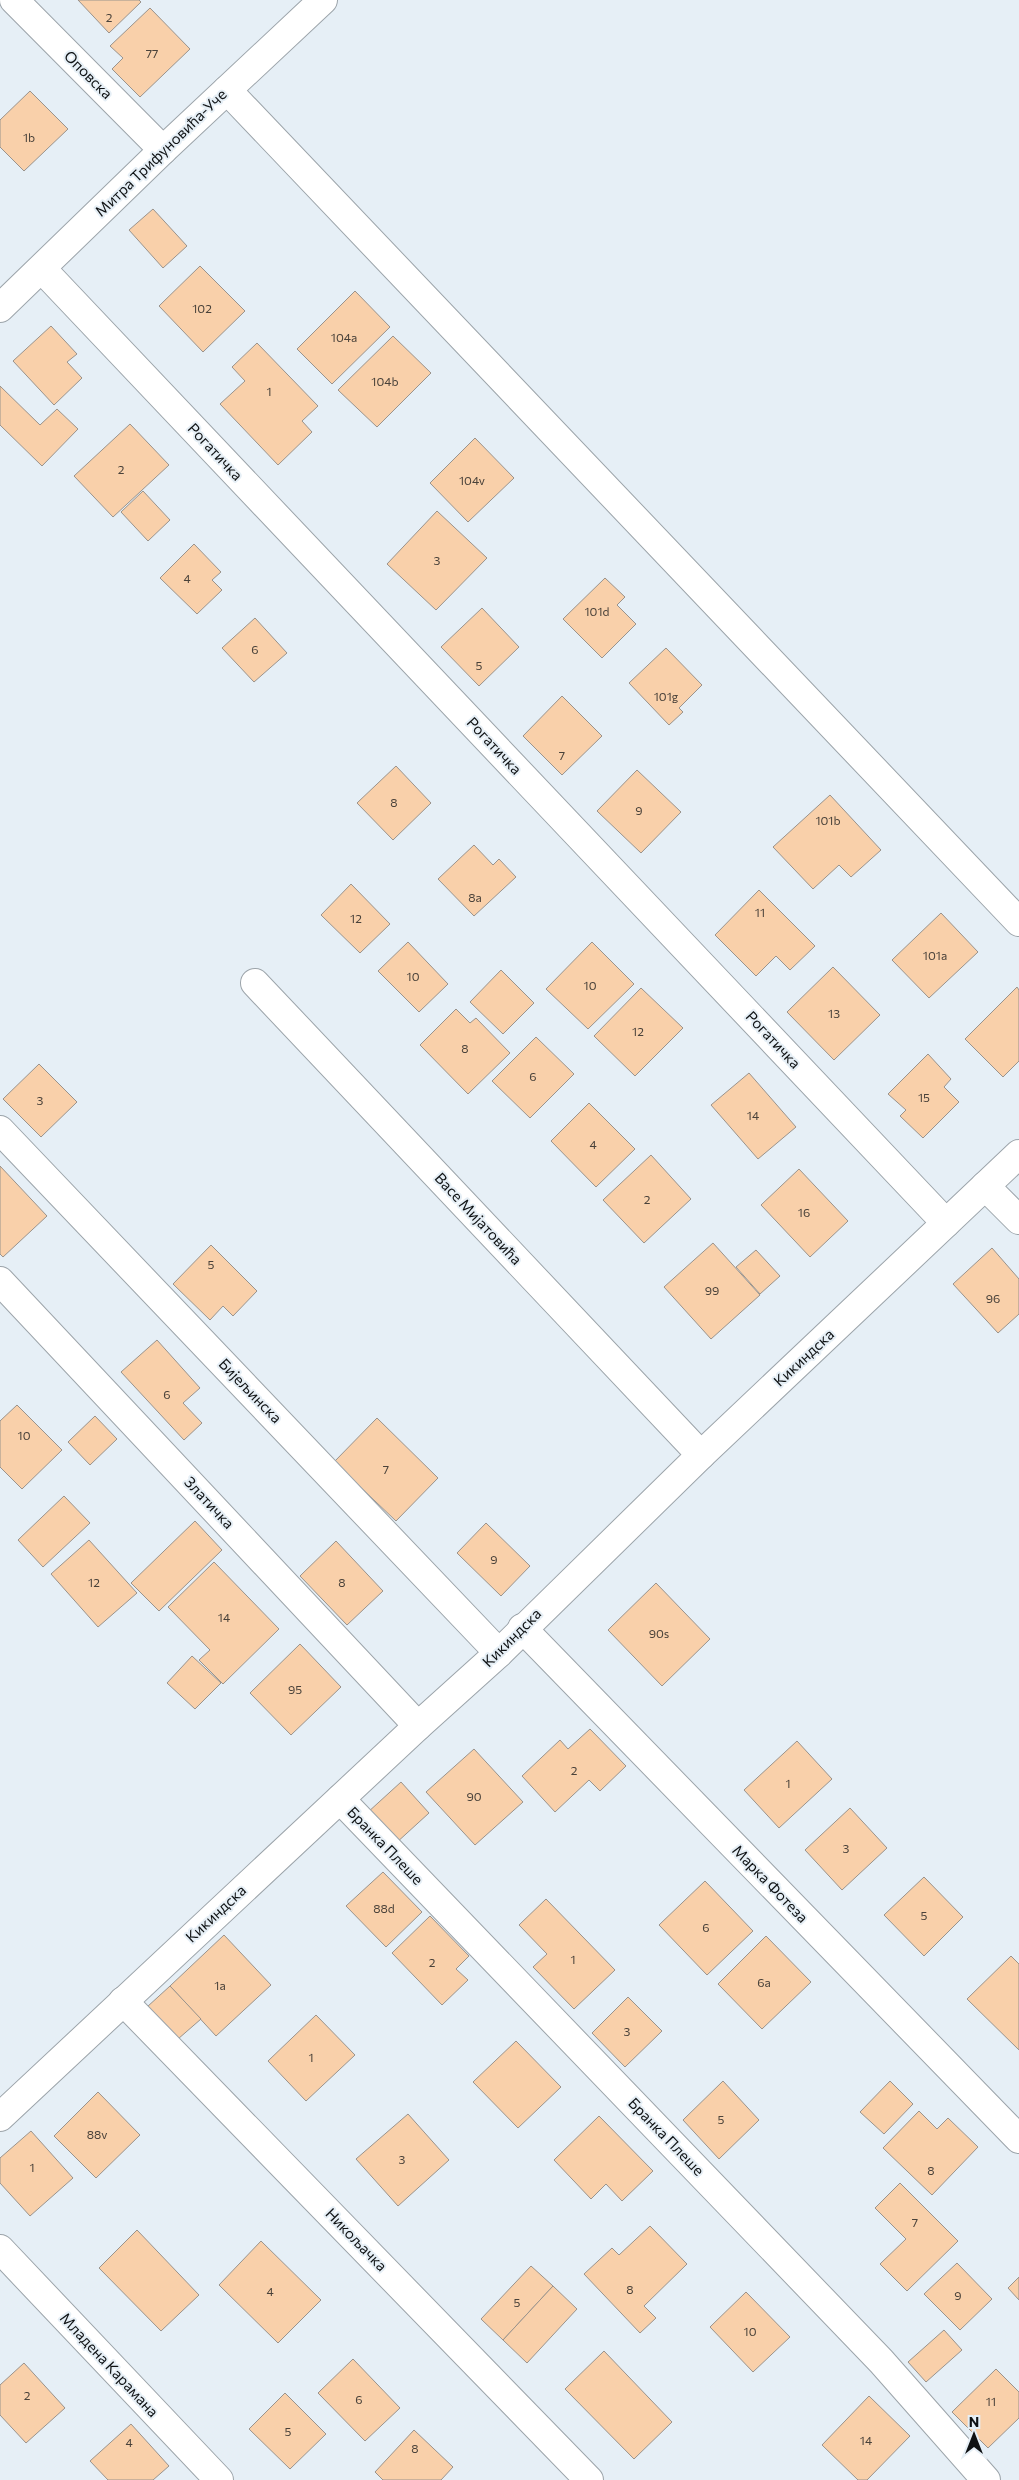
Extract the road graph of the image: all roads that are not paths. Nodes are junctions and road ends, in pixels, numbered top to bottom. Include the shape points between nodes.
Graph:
1 (14, 0) edge
2 (323, 0) edge
3 (226, 90) junction
4 (162, 150) junction
5 (42, 269) junction
6 (0, 308) edge
7 (1019, 922) edge
8 (255, 983) dead end
9 (0, 1130) edge
10 (1019, 1154) edge
11 (985, 1186) junction
12 (1019, 1220) edge
13 (946, 1223) junction
14 (0, 1281) edge
15 (701, 1455) junction
16 (522, 1628) junction
17 (499, 1653) junction
18 (418, 1726) junction
19 (340, 1799) junction
20 (123, 2000) junction
21 (0, 2118) edge
22 (1019, 2139) edge
23 (0, 2249) edge
24 (219, 2480) edge
25 (589, 2480) edge
26 (986, 2480) edge

1 - 4 street, Оповска
2 - 3 street, Митра Трифуновића-Уче
3 - 4 street, Митра Трифуновића-Уче
3 - 7 street
4 - 5 street, Митра Трифуновића-Уче
5 - 6 street, Митра Трифуновића-Уче
5 - 13 street, Рогатичка
8 - 15 street, Васе Мијатовића
9 - 17 street, Бијељинска
10 - 11 street, Кикиндска
11 - 12 street
11 - 13 street, Кикиндска
13 - 15 street, Кикиндска
14 - 18 street, Златичка
15 - 16 street, Кикиндска
16 - 17 street, Кикиндска
16 - 22 street, Марка Фотеза
17 - 18 street, Кикиндска
18 - 19 street, Кикиндска
19 - 20 street, Кикиндска
19 - 26 street, Бранка Плеше via 881,2360
20 - 21 street, Кикиндска
20 - 25 street, Никољачка
23 - 24 street, Младена Карамана

